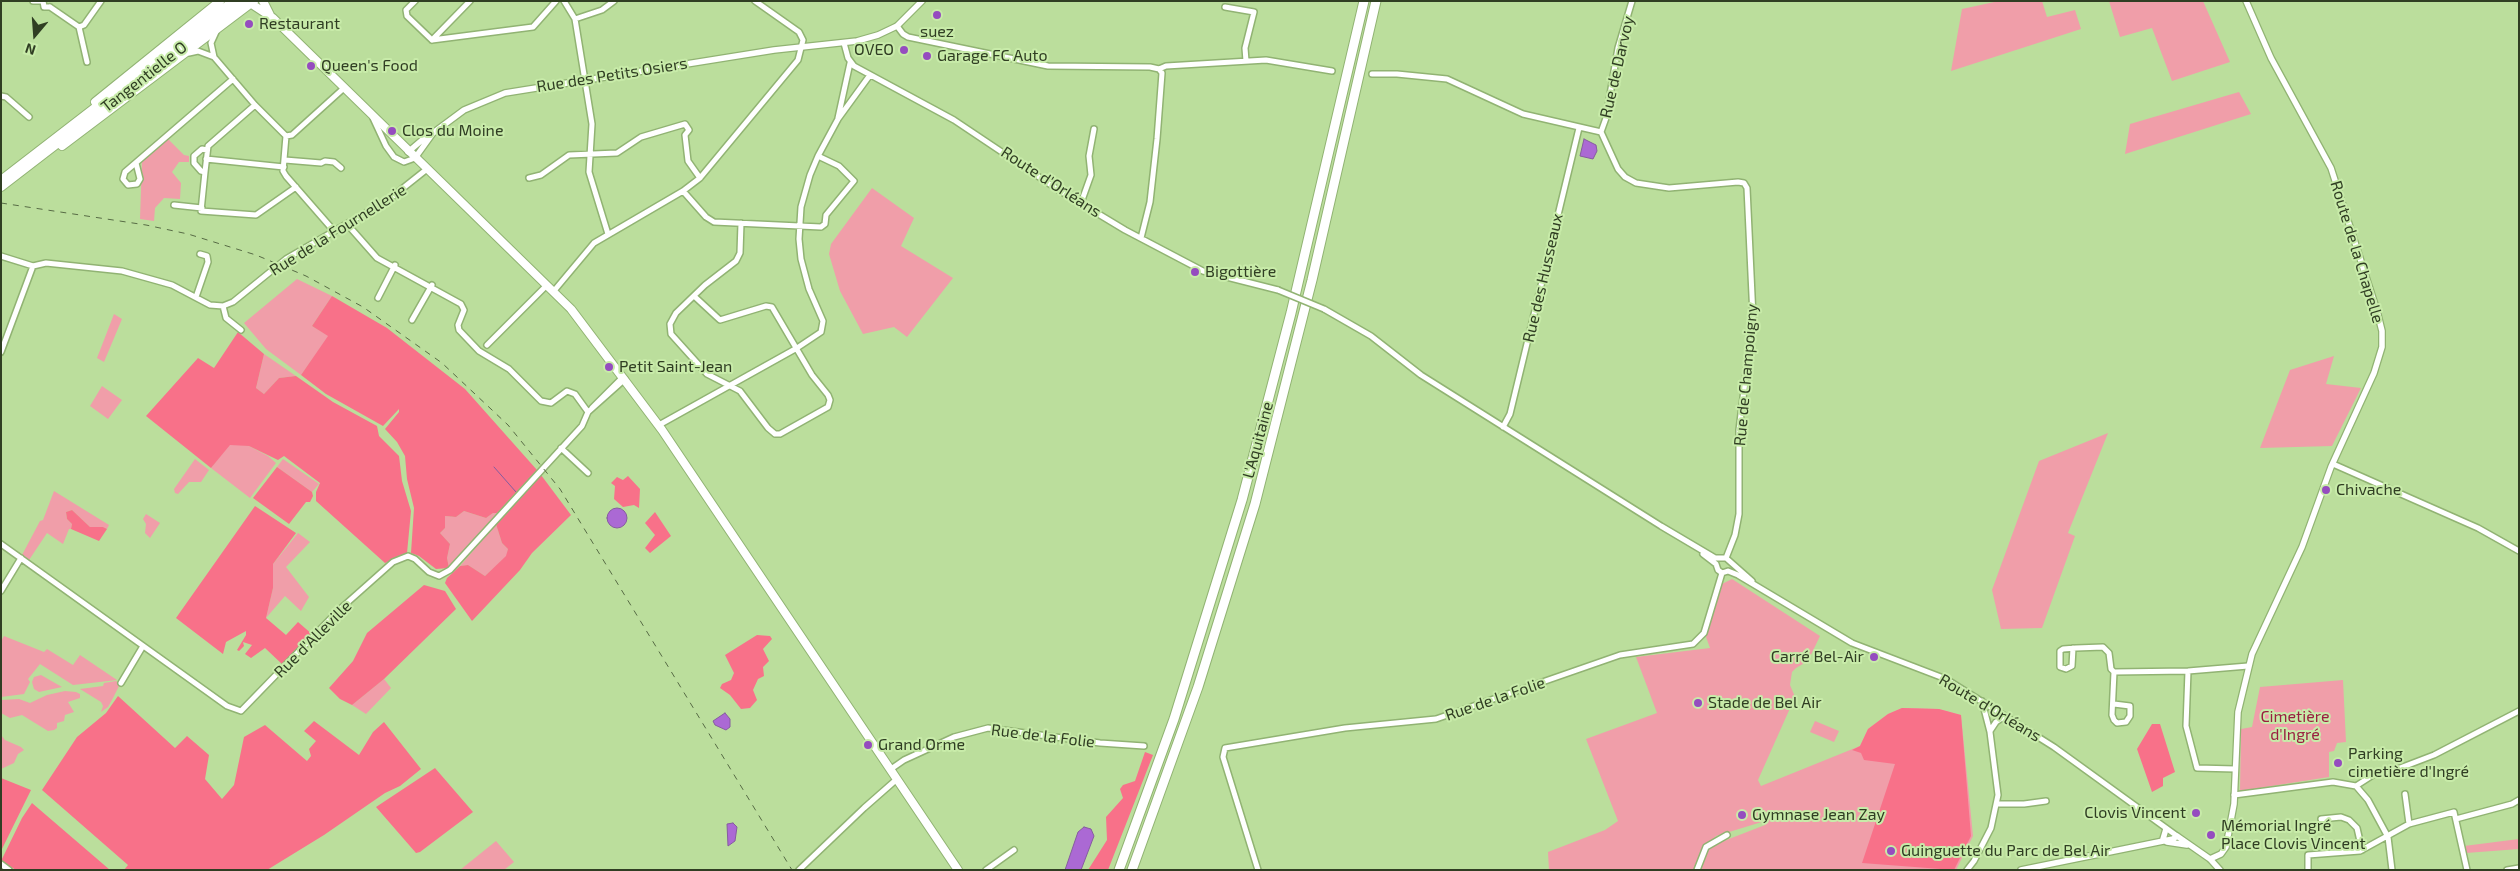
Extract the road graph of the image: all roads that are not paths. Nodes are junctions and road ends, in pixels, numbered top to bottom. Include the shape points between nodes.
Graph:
1 (33, 1) edge
2 (43, 1) edge
3 (53, 1) edge
4 (101, 1) edge
5 (220, 1) edge
6 (263, 1) edge
7 (415, 1) edge
8 (470, 1) edge
9 (556, 1) edge
10 (564, 1) edge
11 (614, 1) edge
12 (755, 1) edge
13 (922, 1) edge
14 (1364, 1) edge
15 (1632, 1) edge
16 (2246, 1) edge
17 (245, 2) edge
18 (1376, 2) edge
19 (50, 7) junction
20 (1225, 8) dead end
21 (270, 15) junction
22 (575, 20) junction
23 (897, 26) junction
24 (79, 27) junction
25 (218, 29) junction
26 (432, 40) junction
27 (844, 43) junction
28 (802, 47) junction
29 (214, 57) junction
30 (1246, 61) junction
31 (87, 62) dead end
32 (850, 62) junction
33 (1159, 69) junction
34 (1332, 70) dead end
35 (1372, 74) dead end
36 (156, 75) junction
37 (870, 75) junction
38 (233, 79) junction
39 (585, 79) junction
40 (344, 88) junction
41 (4, 96) edge
42 (255, 106) junction
43 (29, 117) dead end
44 (373, 118) junction
45 (838, 119) junction
46 (77, 122) junction
47 (1579, 128) junction
48 (676, 129) junction
49 (1094, 129) dead end
50 (1601, 132) junction
51 (433, 133) junction
52 (685, 134) junction
53 (286, 136) junction
54 (207, 150) junction
55 (49, 151) junction
56 (408, 152) junction
57 (589, 155) junction
58 (818, 156) junction
59 (415, 158) junction
60 (206, 159) junction
61 (285, 160) junction
62 (136, 163) dead end
63 (284, 167) junction
64 (341, 168) dead end
65 (427, 169) junction
66 (205, 172) junction
67 (529, 178) dead end
68 (700, 178) junction
69 (1, 180) edge
70 (1, 187) edge
71 (296, 187) junction
72 (683, 191) junction
73 (1081, 203) junction
74 (174, 205) dead end
75 (202, 208) junction
76 (741, 223) junction
77 (347, 224) junction
78 (799, 227) junction
79 (334, 231) junction
80 (608, 234) junction
81 (1141, 238) junction
82 (200, 254) dead end
83 (1, 256) edge
84 (33, 266) junction
85 (395, 266) junction
86 (431, 286) junction
87 (546, 286) junction
88 (553, 292) junction
89 (694, 296) junction
90 (196, 297) junction
91 (378, 298) dead end
92 (223, 306) junction
93 (412, 320) dead end
94 (241, 330) dead end
95 (486, 345) dead end
96 (797, 348) junction
97 (1, 352) edge
98 (624, 378) junction
99 (729, 386) junction
100 (590, 410) junction
101 (659, 425) junction
102 (1503, 427) junction
103 (561, 448) junction
104 (2333, 464) junction
105 (588, 473) dead end
106 (1, 544) edge
107 (2519, 551) edge
108 (21, 558) junction
109 (1726, 558) junction
110 (1718, 562) junction
111 (1731, 565) junction
112 (1725, 572) junction
113 (1762, 589) junction
114 (1, 591) edge
115 (143, 646) junction
116 (2073, 648) dead end
117 (2248, 666) junction
118 (2188, 671) junction
119 (2114, 672) junction
120 (121, 683) dead end
121 (1982, 701) junction
122 (2114, 704) junction
123 (2519, 712) edge
124 (1986, 720) junction
125 (1996, 722) junction
126 (2021, 725) junction
127 (1990, 732) junction
128 (1144, 746) dead end
129 (891, 769) junction
130 (2235, 769) junction
131 (897, 779) junction
132 (2356, 786) junction
133 (2404, 794) dead end
134 (2234, 795) junction
135 (2519, 800) edge
136 (2046, 801) dead end
137 (1997, 804) junction
138 (2321, 819) dead end
139 (2456, 820) junction
140 (2409, 824) junction
141 (2166, 829) junction
142 (1727, 835) dead end
143 (2177, 836) junction
144 (2388, 836) junction
145 (2163, 841) junction
146 (2190, 845) junction
147 (1014, 850) dead end
148 (2362, 850) junction
149 (2210, 859) junction
150 (1, 864) edge
151 (2519, 868) edge
152 (9, 870) edge
153 (799, 870) edge
154 (958, 870) edge
155 (986, 870) edge
156 (1119, 870) edge
157 (1132, 870) edge
158 (1258, 870) edge
159 (1697, 870) edge
160 (1966, 870) edge
161 (2020, 870) edge
162 (2220, 870) edge
163 (2308, 870) edge
164 (2392, 870) edge
165 (2467, 870) edge
166 (2507, 870) edge

1 - 2 street
2 - 19 street via 44,7
3 - 19 street
4 - 24 street
5 - 46 main road via 116,83
6 - 21 main road
7 - 26 street via 405,13
8 - 26 street
9 - 26 street via 533,27
10 - 22 street
11 - 22 street via 602,10
12 - 28 street via 799,32
13 - 23 street
14 - 156 highway, L'Aquitaine via 1288,323 1242,500 1186,683
15 - 50 street, Rue de Darvoy via 1618,48
16 - 104 street, Route de la Chapelle via 2270,58 2331,168 2382,331 2378,362
17 - 21 main road
17 - 25 main road
17 - 46 main road
17 - 55 main road, Tangentielle O
18 - 157 highway, L'Aquitaine via 1312,280 1254,504 1198,686
19 - 24 street
20 - 30 street via 1254,12 1245,48
21 - 40 main road
22 - 39 street
23 - 27 street, Rue des Petits Osiers via 873,37
23 - 33 street via 908,37 1029,64
24 - 31 street
25 - 29 street via 211,43
25 - 36 main road
27 - 28 street, Rue des Petits Osiers
27 - 32 street
28 - 39 street, Rue des Petits Osiers
28 - 68 street via 798,60
29 - 36 street via 194,51
29 - 38 street
30 - 33 street
30 - 34 street via 1274,60
32 - 37 street, Route d'Orléans
32 - 45 street
33 - 81 street via 1162,74 1157,139 1150,202
35 - 47 street via 1447,79 1510,109
36 - 55 main road via 58,149
37 - 45 street
37 - 73 street, Route d'Orléans via 954,120
38 - 42 street
38 - 62 street
39 - 51 street, Rue des Petits Osiers via 490,98 464,110
39 - 57 street via 592,124
40 - 44 main road
40 - 53 street via 292,135
41 - 43 street
42 - 53 street
42 - 54 street
44 - 56 main road
44 - 59 street via 394,157 404,162
45 - 58 street
46 - 69 main road
47 - 50 street
47 - 102 street, Rue des Husseaux via 1510,414
48 - 52 street
48 - 52 street via 685,124 689,130
48 - 57 street via 653,132 617,153
49 - 73 street via 1089,156 1090,175
50 - 109 street, Rue de Champoigny via 1618,169 1636,183 1669,188 1738,182 1747,188 1753,317 1739,430 1740,514
51 - 56 street, Rue des Petits Osiers
51 - 59 street, Rue des Petits Osiers
52 - 68 street via 688,161
53 - 61 street
54 - 60 street
54 - 66 street via 202,149 194,156 194,163
55 - 70 main road
56 - 59 main road
57 - 67 street via 569,155 541,175
57 - 80 street via 589,172
58 - 78 street via 806,188
58 - 78 street via 838,166 854,181 826,215 823,226
59 - 65 main road
60 - 63 street
60 - 66 street
61 - 63 street
61 - 64 street via 334,162
63 - 71 street via 286,176
65 - 77 street, Rue de la Fournellerie via 397,195
65 - 87 main road
66 - 75 street
68 - 72 street
71 - 75 street via 256,215 201,211
71 - 79 street
72 - 76 street via 709,220
72 - 80 street
73 - 81 street, Route d'Orléans
74 - 75 street
76 - 78 street
76 - 89 street via 740,253 736,261
77 - 79 street, Rue de la Fournellerie
77 - 85 street via 377,258
78 - 96 street via 805,277 824,324 818,336
79 - 92 street, Rue de la Fournellerie via 286,259 233,302
80 - 88 street via 594,243
81 - 102 street, Route d'Orléans, bridge via 1203,271 1278,290 1324,309 1358,327 1420,375
82 - 90 street via 207,256 208,262
83 - 84 street
84 - 90 street via 46,263 122,271 159,280
84 - 97 street
85 - 86 street
85 - 91 street
86 - 93 street
86 - 100 street via 464,307 458,328 479,351 509,369 541,401 551,403 567,391 575,394
87 - 88 main road
87 - 95 street
88 - 98 main road via 571,309
89 - 96 street via 720,320 772,307
89 - 99 street via 674,316 670,324 671,334 708,374
90 - 92 street via 210,305
92 - 94 street via 226,318
96 - 99 street
96 - 99 street via 828,395 829,404 825,409 775,434 743,395
98 - 100 street, Rue d'Alleville
98 - 101 main road
99 - 101 street
100 - 103 street, Rue d'Alleville via 582,426
101 - 129 main road
102 - 110 street, Route d'Orléans
103 - 105 street
103 - 115 street, Rue d'Alleville via 450,570 440,576 408,556 392,562 339,610 241,711 227,706
104 - 107 street via 2478,528
104 - 117 street, Route de la Chapelle via 2302,546 2257,638
106 - 108 street, Rue d'Alleville
108 - 114 street
108 - 115 street, Rue d'Alleville
109 - 110 street
109 - 111 street, Route d'Orléans
110 - 112 street, Route d'Orléans via 1718,570
111 - 112 street
111 - 113 street, Route d'Orléans
112 - 113 street, Route d'Orléans
112 - 158 street, Rue de la Folie via 1704,633 1693,644 1611,658 1444,717 1345,728 1225,748 1224,757
113 - 121 street, Route d'Orléans via 1852,643 1939,676
115 - 120 street
116 - 119 street via 2103,647 2109,653
117 - 118 street
117 - 130 street, Route de la Chapelle via 2238,712
118 - 119 street
118 - 130 street via 2186,726 2198,768
119 - 122 street
121 - 124 street
121 - 126 street, Route d'Orléans
122 - 122 street via 2114,720 2126,722 2130,706
123 - 132 street via 2434,755 2372,775
124 - 125 street
124 - 127 street
125 - 126 street via 2002,718
125 - 127 street
126 - 141 street, Route d'Orléans
127 - 137 street
128 - 129 street, Rue de la Folie via 988,728 954,738
129 - 131 main road
130 - 134 street, Route de la Chapelle
131 - 153 street
131 - 154 main road
132 - 134 street via 2333,782
132 - 144 street via 2368,800
133 - 140 street
134 - 149 street, Route de la Chapelle via 2226,847 2221,854
135 - 139 street
136 - 137 street
137 - 160 street via 1991,828
138 - 148 street via 2341,817 2348,820 2357,828
139 - 140 street via 2454,812
139 - 165 street
140 - 144 street
141 - 143 street, Route d'Orléans
141 - 145 street
142 - 159 street via 1706,847
143 - 145 street
143 - 146 street
144 - 148 street
144 - 164 street
145 - 146 street
145 - 161 street
146 - 149 street
147 - 155 street
148 - 163 street via 2308,854
149 - 162 street
150 - 152 street
151 - 166 street

